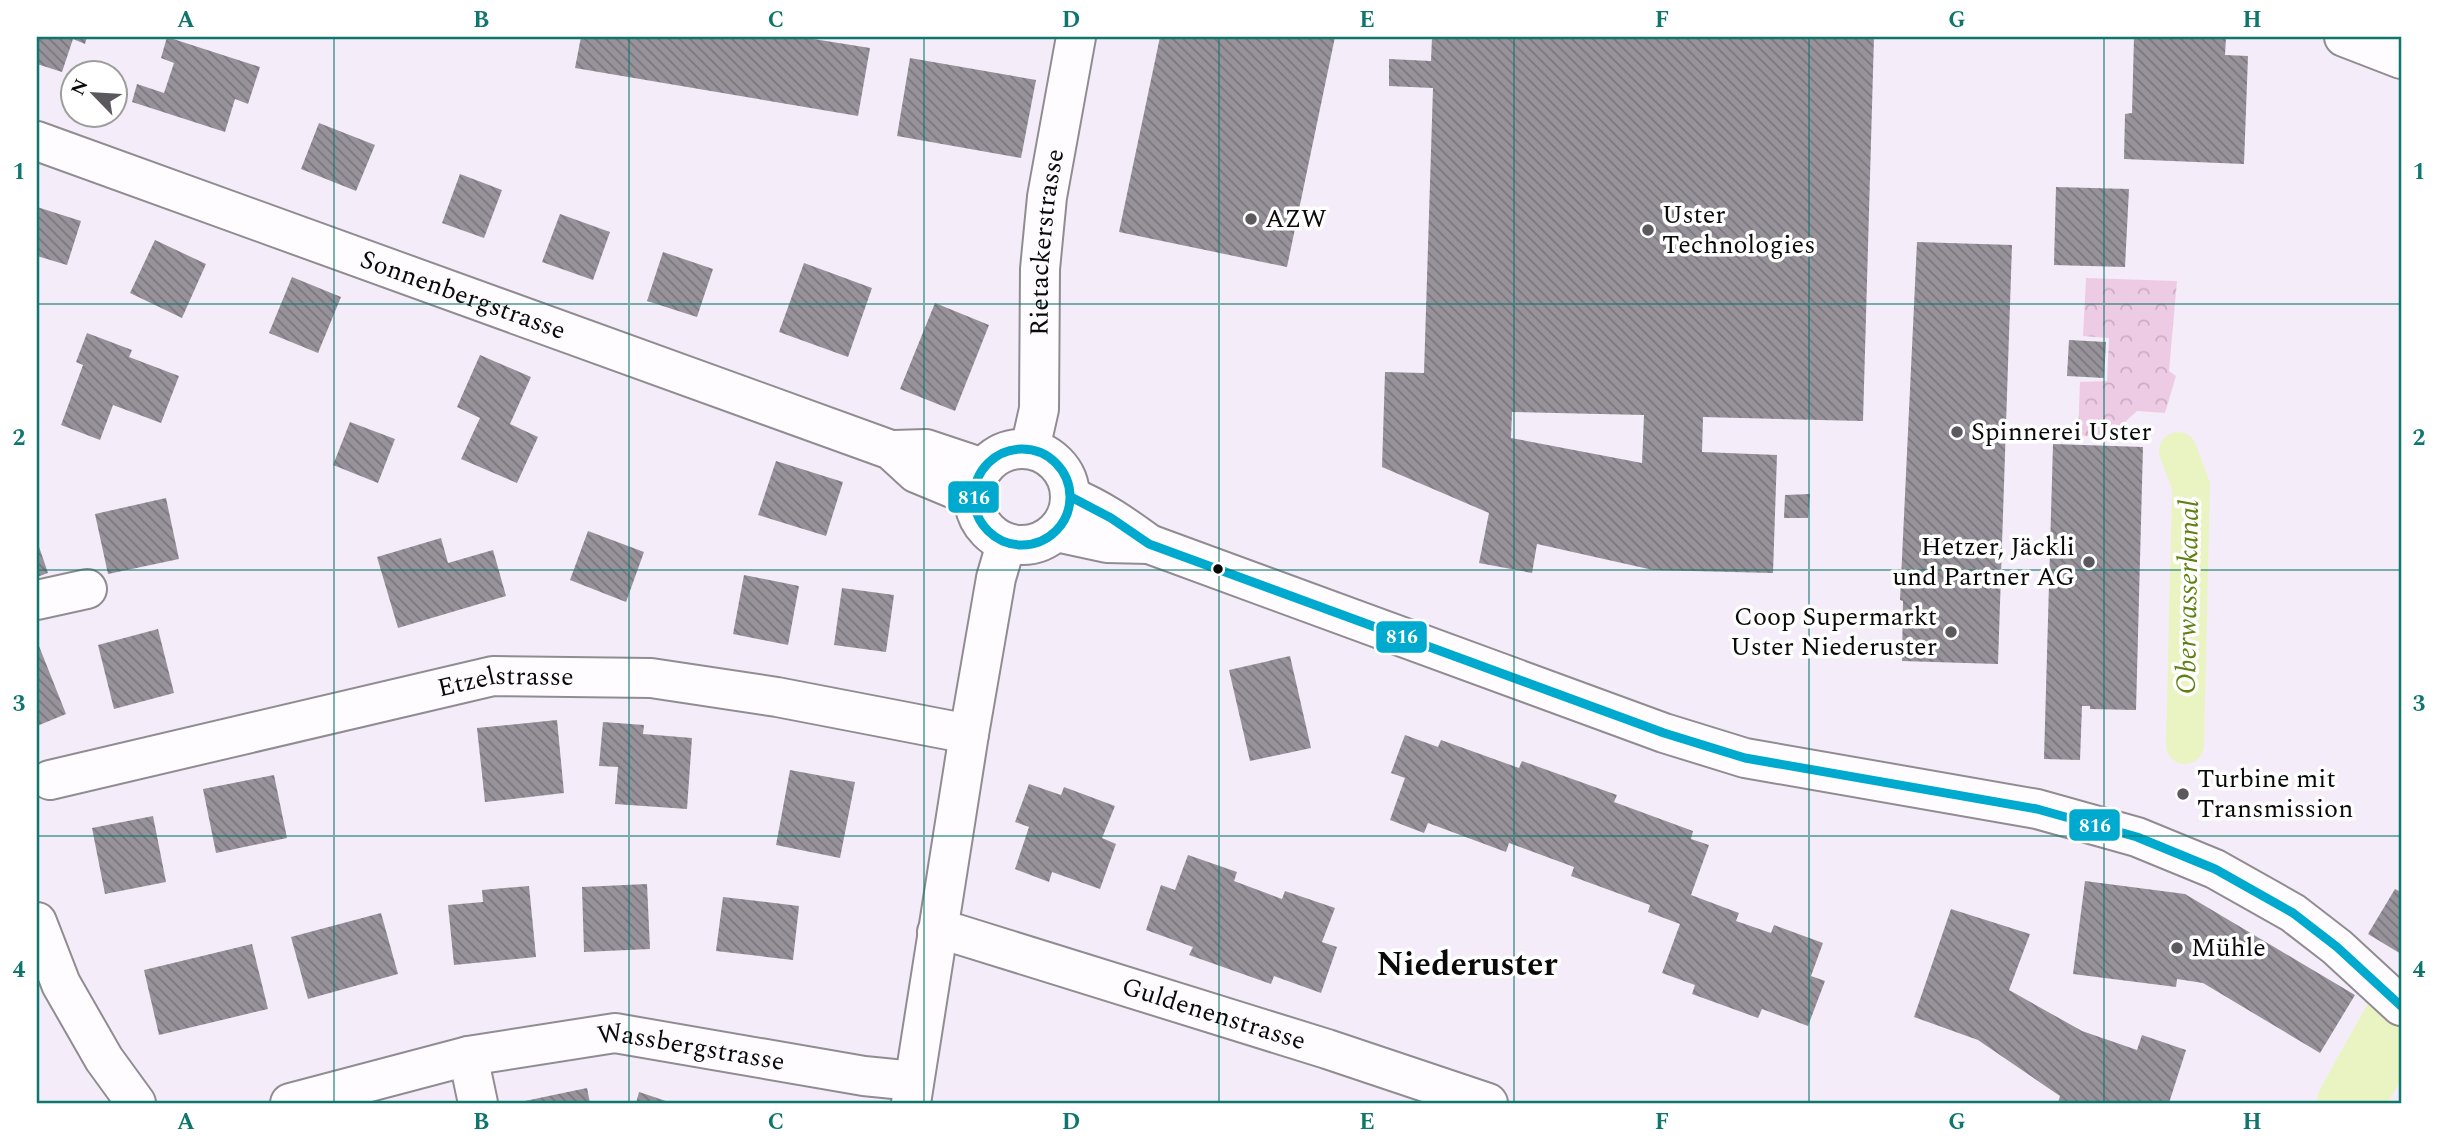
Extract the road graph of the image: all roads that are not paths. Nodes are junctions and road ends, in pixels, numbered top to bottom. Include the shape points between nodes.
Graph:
1 (1076, 37) edge
2 (2344, 37) edge
3 (2401, 59) edge
4 (37, 141) edge
5 (1030, 449) junction
6 (978, 484) junction
7 (1070, 497) junction
8 (1056, 532) junction
9 (1006, 544) junction
10 (1149, 544) junction
11 (87, 589) dead end
12 (37, 600) edge
13 (969, 734) junction
14 (50, 780) dead end
15 (37, 922) edge
16 (937, 932) junction
17 (2388, 994) edge
18 (468, 1056) junction
19 (913, 1092) edge
20 (136, 1103) edge
21 (290, 1103) edge
22 (478, 1103) edge
23 (1488, 1103) edge

1 - 5 street, Rietackerstrasse via 1047,197 1040,269 1039,409
2 - 3 street
4 - 6 street, Sonnenbergstrasse via 891,450 916,473 957,490
5 - 6 street via 1012,449 996,456
5 - 7 street via 1063,471
6 - 9 street via 978,519 989,534
7 - 8 street
7 - 10 street via 1115,519
8 - 9 street via 1041,542
8 - 10 street via 1107,543
9 - 13 street
10 - 17 street via 1664,733 1745,758 2025,806 2137,837 2215,869 2293,913
11 - 12 street
13 - 14 street, Etzelstrasse via 651,678 493,676
13 - 16 street
15 - 20 street via 61,984 104,1059
16 - 19 street
16 - 23 street, Guldenenstrasse via 994,945
18 - 19 street, Wassbergstrasse via 615,1033 864,1076
18 - 21 street, Wassbergstrasse
18 - 22 street

